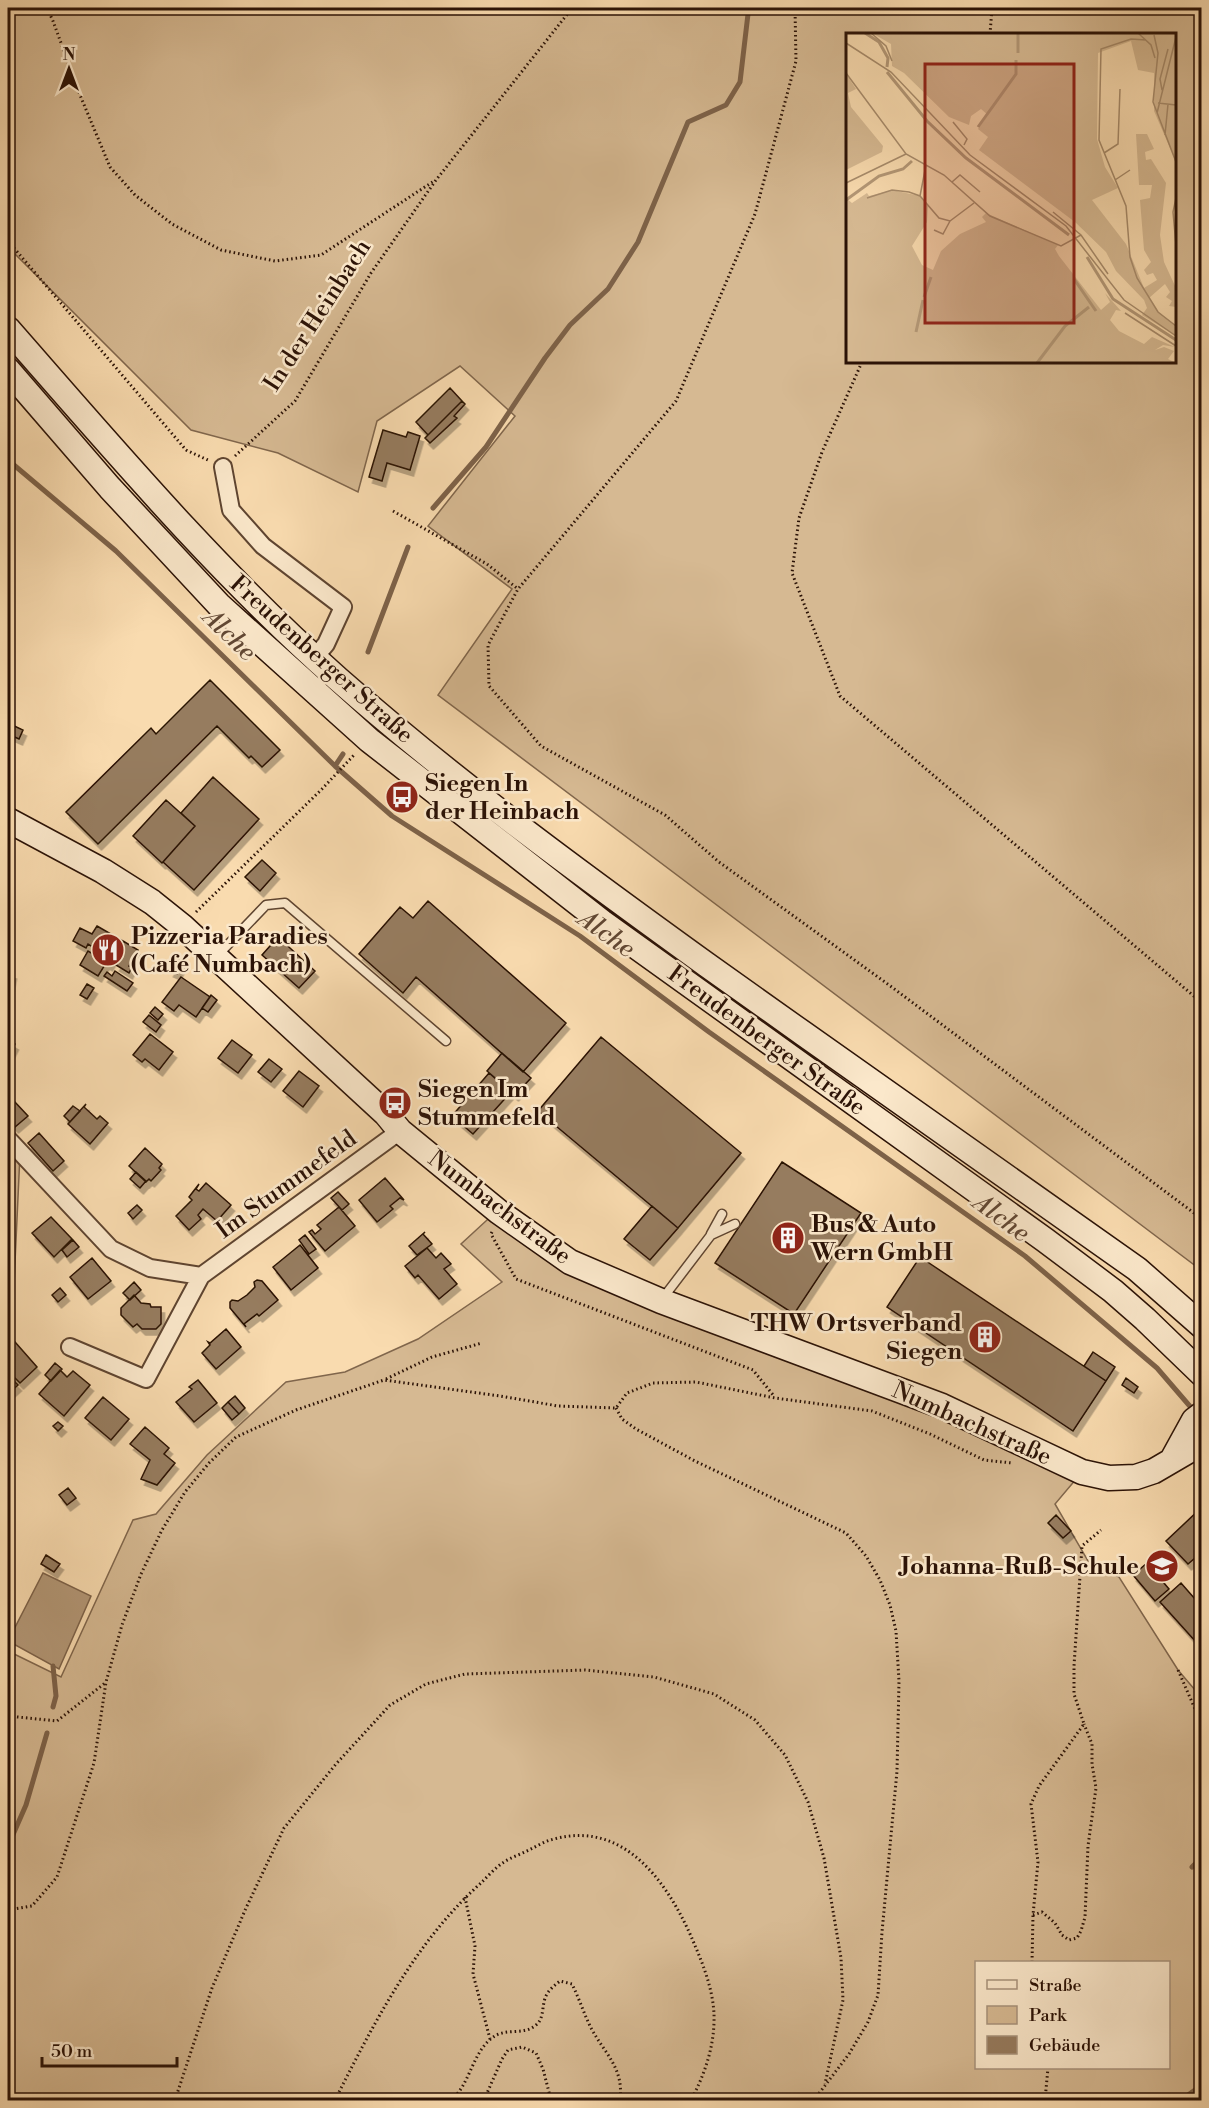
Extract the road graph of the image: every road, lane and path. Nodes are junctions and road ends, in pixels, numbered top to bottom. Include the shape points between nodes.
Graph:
1 (47, 8) edge
2 (569, 8) edge
3 (795, 8) edge
4 (992, 8) edge
5 (990, 33) edge
6 (436, 180) junction
7 (8, 241) edge
8 (8, 329) edge
9 (862, 363) edge
10 (8, 370) edge
11 (223, 467) junction
12 (393, 511) dead end
13 (518, 589) junction
14 (315, 657) junction
15 (347, 763) dead end
16 (8, 821) edge
17 (182, 926) junction
18 (217, 957) junction
19 (1202, 1003) edge
20 (446, 1041) dead end
21 (400, 1131) junction
22 (8, 1139) edge
23 (499, 1212) junction
24 (722, 1214) dead end
25 (1202, 1219) edge
26 (735, 1224) dead end
27 (711, 1235) junction
28 (201, 1276) junction
29 (661, 1301) junction
30 (1202, 1326) edge
31 (482, 1343) dead end
32 (70, 1347) dead end
33 (1202, 1374) edge
34 (384, 1380) junction
35 (775, 1398) junction
36 (616, 1408) junction
37 (1198, 1417) edge
38 (1202, 1443) edge
39 (1172, 1460) junction
40 (1017, 1464) dead end
41 (1101, 1530) dead end
42 (1179, 1670) dead end
43 (106, 1682) junction
44 (8, 1716) edge
45 (1084, 1724) junction
46 (1202, 1725) edge
47 (465, 1898) junction
48 (8, 1910) edge
49 (1033, 1915) junction
50 (1032, 1961) edge
51 (490, 2039) junction
52 (1048, 2069) edge
53 (825, 2084) junction
54 (1044, 2099) edge
55 (175, 2100) edge
56 (335, 2100) edge
57 (452, 2100) edge
58 (484, 2100) edge
59 (551, 2100) edge
60 (620, 2100) edge
61 (691, 2100) edge
62 (814, 2100) edge

1 - 6 path via 110,167 135,195 172,224 221,250 275,261 321,255
2 - 6 path, In der Heinbach
3 - 13 path via 796,61 755,214 676,401
4 - 5 path
6 - 11 path, In der Heinbach via 371,273 295,401
7 - 11 path via 186,450
8 - 14 main road, Freudenberger Straße via 140,481 241,587
9 - 19 path via 822,452 799,518 792,573 840,696
10 - 33 main road, Freudenberger Straße via 219,605 369,740 602,922 1113,1291
11 - 14 street via 231,510 263,546 343,607 326,644
12 - 13 path via 487,564
13 - 25 path via 488,645 489,686 541,746 665,815 719,862
14 - 30 main road, Freudenberger Straße via 433,759 615,899 1137,1269
15 - 17 path
16 - 17 main road, Numbachstraße via 103,871
17 - 18 main road, Numbachstraße
18 - 20 lane via 266,905 285,903
18 - 21 main road, Numbachstraße
21 - 23 main road, Numbachstraße
21 - 28 street, Im Stummefeld
22 - 28 street via 111,1249 150,1268
23 - 29 main road, Numbachstraße via 570,1262
23 - 35 path via 491,1234 516,1279 753,1370
24 - 27 lane
26 - 27 lane
27 - 29 lane
28 - 32 street, Im Stummefeld via 146,1379
29 - 39 main road, Numbachstraße via 942,1406 1082,1472 1136,1478
31 - 34 path via 432,1357
34 - 36 path via 558,1406
34 - 43 path via 296,1410 236,1437 209,1463 185,1492 141,1574
35 - 36 path via 696,1382 653,1383 627,1393
35 - 40 path via 872,1411 984,1460
36 - 53 path via 622,1419 646,1435 846,1533 866,1556 890,1605 899,1681 897,1771 878,1995 849,2054
37 - 39 main road
38 - 39 main road, Numbachstraße
41 - 45 path via 1082,1546 1074,1695
42 - 46 path
43 - 44 path via 57,1721
43 - 48 path via 94,1763 57,1876 32,1906
45 - 49 path via 1039,1786 1031,1804 1038,1862
45 - 49 path via 1092,1743 1096,1788 1081,1931 1077,1938 1069,1940 1042,1912
47 - 51 path via 475,1946 473,1974
47 - 56 path via 428,1939 397,1987
47 - 61 path via 503,1863 551,1839 576,1834 602,1837 627,1849 646,1865 685,1920 710,1989 714,2013 712,2040 708,2062
49 - 50 path
51 - 57 path
51 - 60 path via 501,2032 528,2030 536,2025 552,1987 560,1982 572,1984 590,2026 616,2067
52 - 54 path
53 - 55 path via 843,2000 841,1958 824,1858 808,1802 785,1755 755,1720 714,1694 654,1677 585,1670 465,1674 426,1684 390,1705 284,1828 213,1988
53 - 62 path
58 - 59 path via 508,2050 522,2047 536,2054

